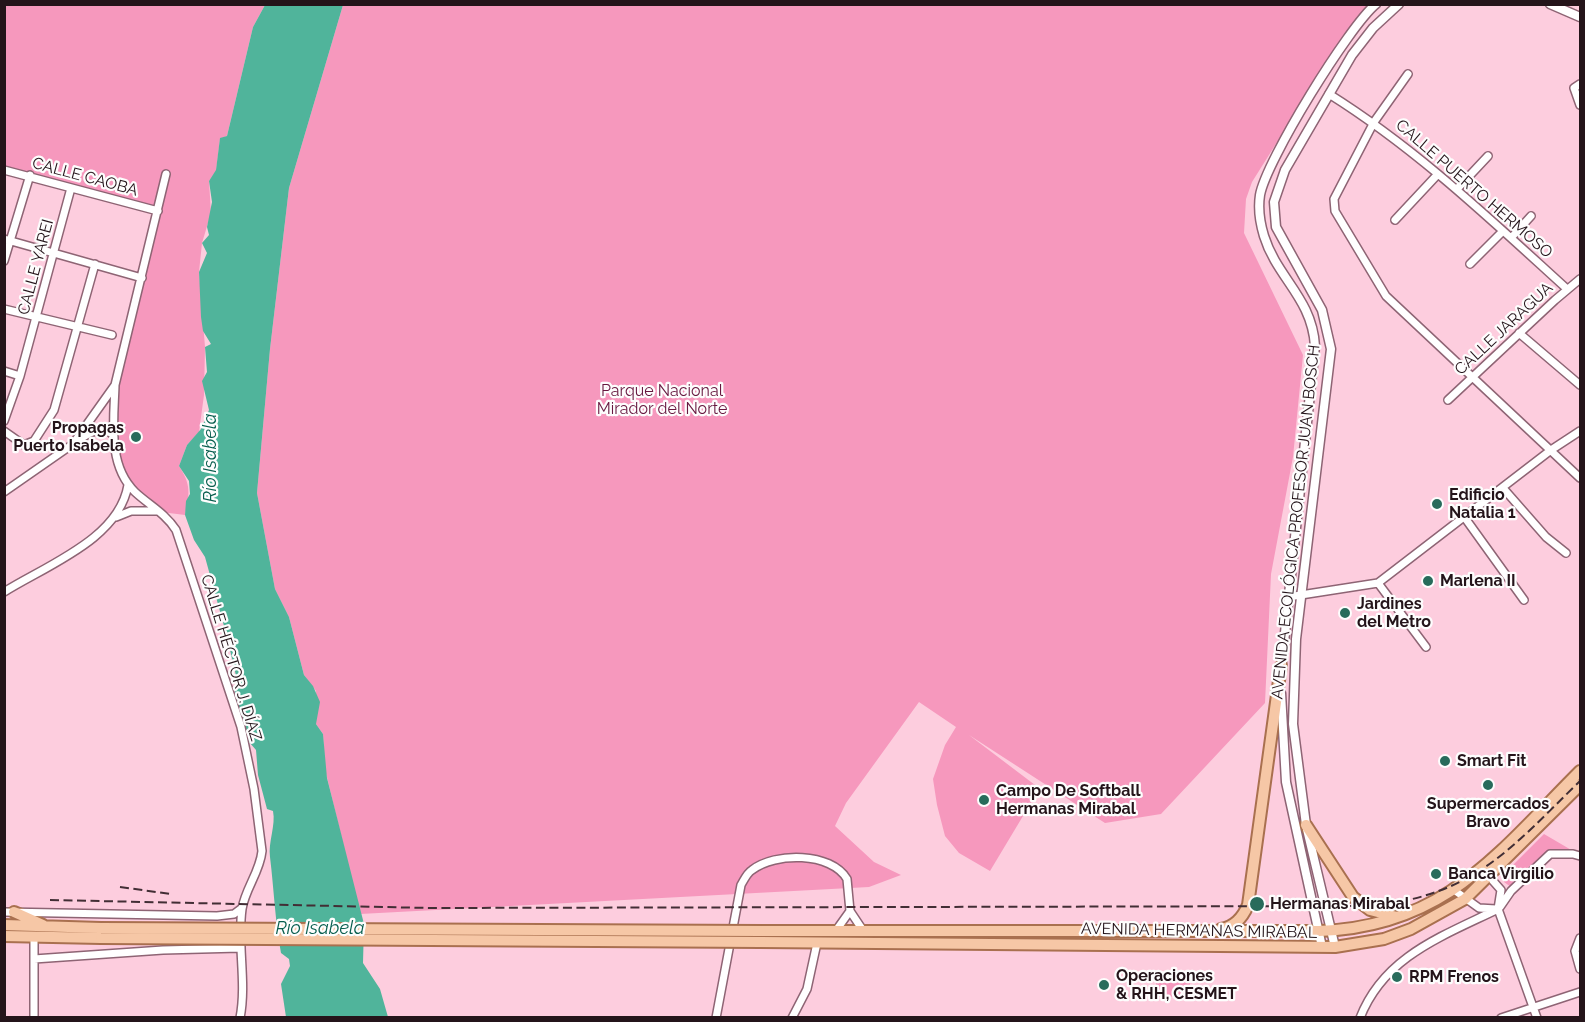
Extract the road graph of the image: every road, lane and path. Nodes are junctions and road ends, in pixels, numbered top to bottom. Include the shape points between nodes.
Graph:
1 (1376, 4) edge
2 (1399, 4) edge
3 (1550, 4) edge
4 (1581, 17) edge
5 (1408, 74) dead end
6 (1581, 84) edge
7 (1329, 94) junction
8 (1581, 105) edge
9 (1374, 122) junction
10 (1488, 156) dead end
11 (4, 170) edge
12 (166, 174) dead end
13 (1438, 174) junction
14 (30, 176) junction
15 (71, 188) junction
16 (1457, 189) junction
17 (158, 211) junction
18 (1531, 216) dead end
19 (1395, 220) dead end
20 (1503, 231) junction
21 (1511, 238) junction
22 (8, 240) edge
23 (54, 253) junction
24 (4, 261) edge
25 (95, 264) junction
26 (1470, 264) dead end
27 (1298, 266) junction
28 (1286, 276) junction
29 (142, 278) junction
30 (1581, 279) edge
31 (1568, 289) junction
32 (4, 309) edge
33 (36, 318) junction
34 (77, 328) junction
35 (1520, 333) junction
36 (112, 335) dead end
37 (4, 371) edge
38 (20, 376) junction
39 (1472, 378) junction
40 (115, 385) junction
41 (1581, 385) edge
42 (1448, 400) dead end
43 (4, 421) edge
44 (4, 431) edge
45 (1581, 431) edge
46 (113, 435) junction
47 (73, 444) junction
48 (1551, 450) junction
49 (1581, 478) edge
50 (128, 485) junction
51 (1503, 488) junction
52 (4, 492) edge
53 (160, 512) junction
54 (116, 517) junction
55 (1465, 518) junction
56 (1566, 553) dead end
57 (1378, 583) junction
58 (5, 591) edge
59 (1301, 594) junction
60 (1288, 597) junction
61 (1524, 600) dead end
62 (1426, 646) dead end
63 (1281, 666) junction
64 (1581, 771) edge
65 (1581, 785) edge
66 (1306, 825) junction
67 (1581, 856) edge
68 (1484, 872) junction
69 (1454, 890) junction
70 (1465, 899) junction
71 (242, 908) junction
72 (1498, 909) junction
73 (850, 911) junction
74 (9, 912) edge
75 (1401, 918) junction
76 (4, 925) edge
77 (49, 927) junction
78 (1318, 931) junction
79 (1331, 931) junction
80 (834, 932) junction
81 (864, 932) junction
82 (1200, 932) junction
83 (101, 933) junction
84 (4, 936) edge
85 (34, 937) junction
86 (761, 937) junction
87 (1581, 938) edge
88 (817, 943) junction
89 (1322, 947) junction
90 (1335, 947) junction
91 (240, 948) junction
92 (34, 959) junction
93 (1581, 969) edge
94 (1581, 992) edge
95 (1533, 1005) junction
96 (34, 1017) edge
97 (240, 1017) edge
98 (716, 1017) edge
99 (792, 1017) edge
100 (1360, 1017) edge
101 (1501, 1017) edge
102 (1537, 1017) edge

1 - 28 street, AVENIDA ECOLÓGICA PROFESOR JUAN BOSCH via 1345,39 1264,182 1261,224 1272,254
2 - 7 street, AVENIDA ECOLÓGICA PROFESOR JUAN BOSCH via 1368,34
3 - 4 street
5 - 9 street
6 - 8 street via 1574,91
7 - 9 street, CALLE PUERTO HERMOSO
7 - 27 street, AVENIDA ECOLÓGICA PROFESOR JUAN BOSCH via 1285,170 1274,202 1276,227
9 - 13 street, CALLE PUERTO HERMOSO
9 - 39 street via 1334,199 1335,211 1386,296
10 - 16 street
11 - 14 street, CALLE CAOBA
12 - 17 street
13 - 16 street, CALLE PUERTO HERMOSO
13 - 19 street
14 - 15 street, CALLE CAOBA
14 - 22 street
15 - 17 street, CALLE CAOBA
15 - 23 street, CALLE YAREI
16 - 20 street, CALLE PUERTO HERMOSO
17 - 29 street
18 - 21 street
20 - 21 street, CALLE PUERTO HERMOSO
20 - 26 street
21 - 31 street, CALLE PUERTO HERMOSO
22 - 23 street
22 - 24 street
23 - 25 street
23 - 33 street, CALLE YAREI
25 - 29 street
25 - 34 street
27 - 28 street
27 - 59 street, AVENIDA ECOLÓGICA PROFESOR JUAN BOSCH via 1322,310 1331,349
28 - 60 street, AVENIDA ECOLÓGICA PROFESOR JUAN BOSCH via 1310,316 1315,346
29 - 40 street
30 - 31 street, CALLE JARAGUA
31 - 35 street, CALLE JARAGUA
32 - 33 street
33 - 34 street
33 - 38 street, CALLE YAREI
34 - 36 street
34 - 44 street via 54,410 34,441 24,445
35 - 39 street, CALLE JARAGUA
35 - 41 street
37 - 38 street
38 - 43 street, CALLE YAREI
39 - 42 street, CALLE JARAGUA
39 - 48 street
40 - 46 street, CALLE HÉCTOR J. DÍAZ
40 - 47 street
45 - 48 street
46 - 47 street via 93,431
46 - 50 street, CALLE HÉCTOR J. DÍAZ
47 - 52 street
48 - 49 street
48 - 51 street
50 - 53 street, CALLE HÉCTOR J. DÍAZ
50 - 54 street
51 - 55 street
51 - 56 street via 1546,537
53 - 54 street via 131,511
53 - 71 street, CALLE HÉCTOR J. DÍAZ via 176,530 214,641 241,727 254,789 261,861
54 - 58 street via 77,549
55 - 57 street
55 - 61 street
57 - 59 street
57 - 62 street
59 - 60 street
59 - 66 street, AVENIDA ECOLÓGICA PROFESOR JUAN BOSCH via 1293,724
60 - 63 street, AVENIDA ECOLÓGICA PROFESOR JUAN BOSCH
63 - 78 street, AVENIDA ECOLÓGICA PROFESOR JUAN BOSCH via 1286,782
63 - 82 main road via 1248,905 1241,918 1228,928
64 - 68 main road, AVENIDA HERMANAS MIRABAL
65 - 68 main road, AVENIDA HERMANAS MIRABAL
66 - 75 main road via 1353,897 1370,910
66 - 79 street, AVENIDA ECOLÓGICA PROFESOR JUAN BOSCH
67 - 72 street via 1550,854
68 - 69 main road, AVENIDA HERMANAS MIRABAL
68 - 70 main road, AVENIDA HERMANAS MIRABAL
68 - 72 street via 1501,890
69 - 70 street
69 - 75 main road, AVENIDA HERMANAS MIRABAL
70 - 72 street via 1479,908
70 - 90 main road, AVENIDA HERMANAS MIRABAL via 1384,939
71 - 74 street via 234,914 217,916
71 - 91 street, CALLE HÉCTOR J. DÍAZ
72 - 95 street
72 - 100 street via 1435,940 1396,965 1375,989
73 - 80 street
73 - 81 street
73 - 98 street via 847,879 843,872 823,862 778,859 751,871 741,885
74 - 77 main road
75 - 79 main road, AVENIDA HERMANAS MIRABAL
76 - 77 main road
77 - 83 main road
78 - 79 main road, AVENIDA HERMANAS MIRABAL
78 - 82 main road, AVENIDA HERMANAS MIRABAL
78 - 89 street, AVENIDA ECOLÓGICA PROFESOR JUAN BOSCH
79 - 90 street, AVENIDA ECOLÓGICA PROFESOR JUAN BOSCH
80 - 81 main road, AVENIDA HERMANAS MIRABAL
80 - 86 main road, AVENIDA HERMANAS MIRABAL
81 - 82 main road, AVENIDA HERMANAS MIRABAL
83 - 85 main road
83 - 86 main road, bridge
84 - 85 main road
85 - 92 street
86 - 88 main road, AVENIDA HERMANAS MIRABAL
87 - 93 street via 1575,951
88 - 89 main road, AVENIDA HERMANAS MIRABAL
88 - 99 street via 810,981
89 - 90 main road, AVENIDA HERMANAS MIRABAL
91 - 92 street
91 - 97 street, CALLE HÉCTOR J. DÍAZ via 244,999
92 - 96 street
94 - 95 street
95 - 101 street
95 - 102 street

